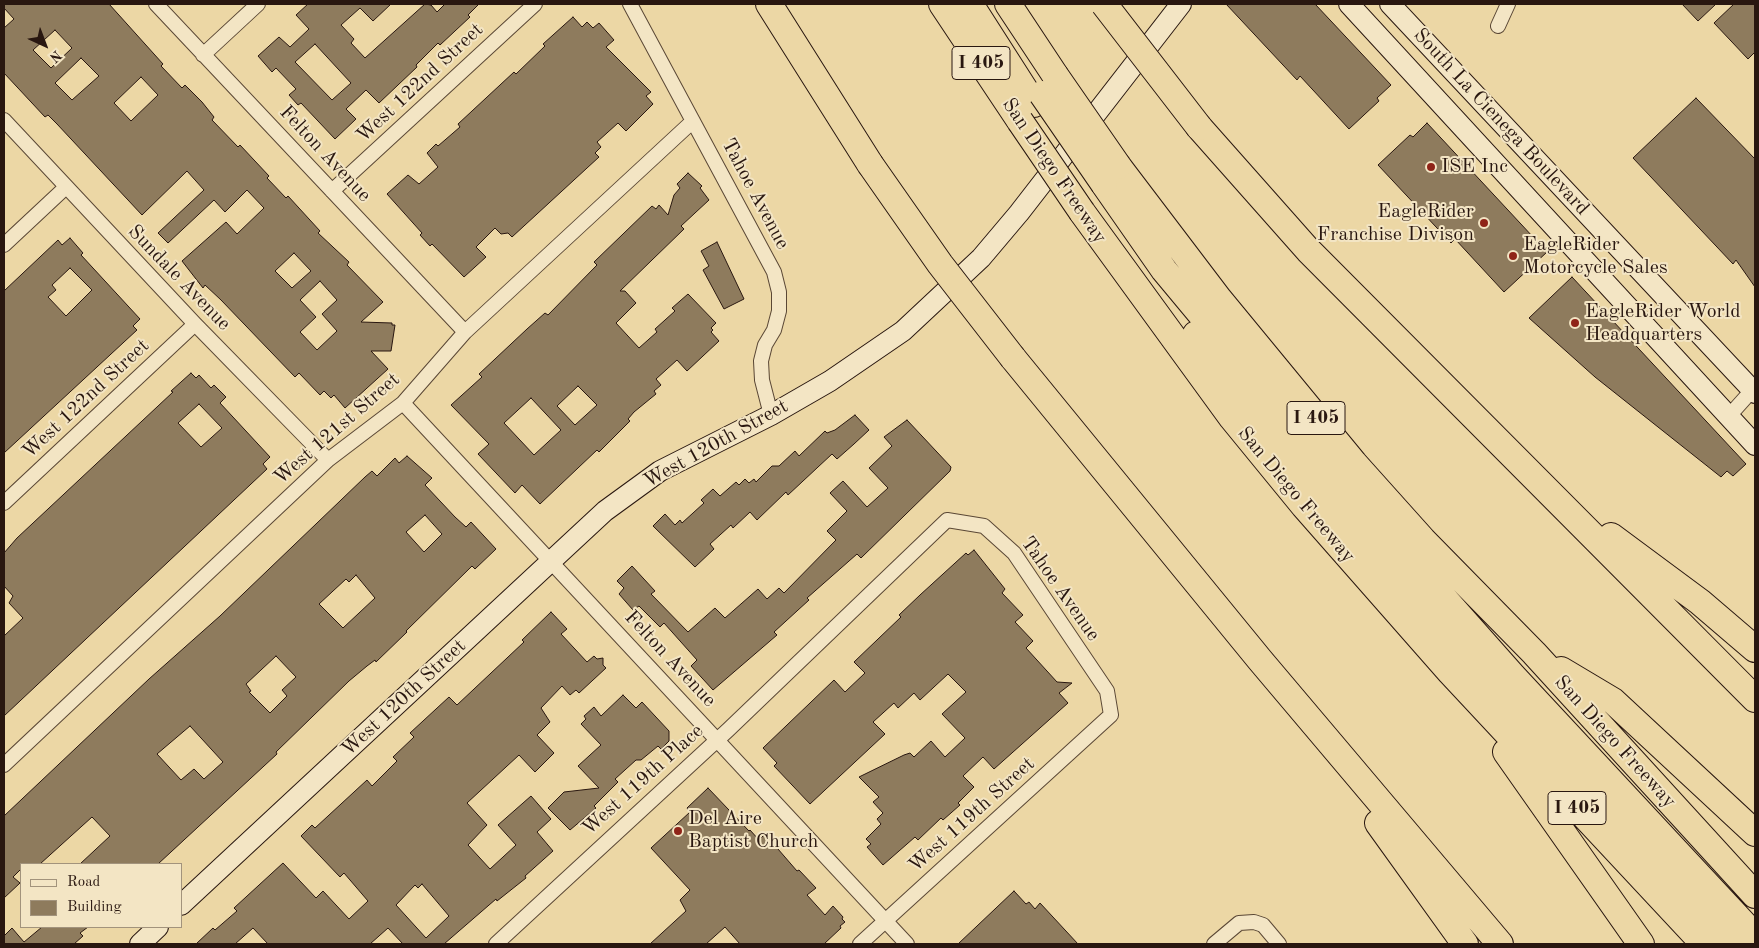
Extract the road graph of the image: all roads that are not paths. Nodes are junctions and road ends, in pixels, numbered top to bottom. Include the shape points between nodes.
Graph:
1 (156, 4) edge
2 (258, 4) edge
3 (535, 4) edge
4 (630, 4) edge
5 (769, 4) edge
6 (942, 4) edge
7 (970, 4) edge
8 (983, 4) edge
9 (1008, 4) edge
10 (1104, 4) edge
11 (1181, 4) edge
12 (1349, 4) edge
13 (1390, 4) edge
14 (1508, 4) edge
15 (1498, 26) dead end
16 (203, 55) junction
17 (1038, 99) junction
18 (4, 120) edge
19 (693, 121) junction
20 (66, 187) junction
21 (1100, 189) junction
22 (332, 191) junction
23 (4, 245) edge
24 (195, 324) junction
25 (465, 332) junction
26 (1755, 391) edge
27 (403, 403) junction
28 (772, 415) junction
29 (1728, 416) junction
30 (1755, 445) edge
31 (328, 460) junction
32 (1536, 480) junction
33 (4, 503) edge
34 (947, 520) joint
35 (550, 561) junction
36 (1755, 649) edge
37 (1534, 653) junction
38 (1260, 660) junction
39 (1450, 672) junction
40 (1755, 699) edge
41 (1110, 714) joint
42 (718, 740) junction
43 (4, 765) edge
44 (1755, 833) edge
45 (1755, 895) edge
46 (182, 905) edge
47 (885, 920) junction
48 (157, 928) edge
49 (1755, 936) edge
50 (140, 944) edge
51 (496, 944) edge
52 (860, 944) edge
53 (907, 944) edge
54 (1214, 944) edge
55 (1279, 944) edge
56 (1465, 944) edge
57 (1500, 944) edge
58 (1641, 944) edge
59 (1704, 944) edge
60 (1732, 944) edge

1 - 16 street, Felton Avenue
2 - 16 street
3 - 22 street, West 122nd Street
4 - 19 street, Tahoe Avenue
5 - 38 highway, bridge via 870,164 940,264
6 - 17 highway, San Diego Freeway / I 405
7 - 17 highway
8 - 17 highway
9 - 17 highway, San Diego Freeway / I 405
10 - 32 highway, bridge via 1199,127 1308,250
11 - 28 main road, West 120th Street via 1020,213 981,258 903,331 830,381
12 - 29 main road, South La Cienega Boulevard
13 - 26 main road, South La Cienega Boulevard
14 - 15 street
16 - 22 street, Felton Avenue
17 - 21 highway, San Diego Freeway / I 405, bridge
17 - 21 highway, San Diego Freeway / I 405, bridge
18 - 20 street, Sundale Avenue
19 - 25 street, West 121st Street
19 - 28 street, Tahoe Avenue via 776,279 779,311 761,361 762,380
20 - 23 street
20 - 24 street, Sundale Avenue
21 - 37 highway, San Diego Freeway / I 405 via 1218,299 1354,463 1423,540
21 - 39 highway, San Diego Freeway / I 405 via 1159,320 1304,506
21 - 49 highway via 1333,473 1513,676
21 - 60 highway via 1202,343 1307,478 1419,607
22 - 25 street, Felton Avenue
24 - 31 street, Sundale Avenue
24 - 33 street, West 122nd Street
25 - 27 street, West 121st Street
26 - 29 street
27 - 31 street, West 121st Street
27 - 35 street, Felton Avenue
28 - 35 main road, West 120th Street via 660,472 605,511
29 - 30 main road, South La Cienega Boulevard
31 - 43 street, West 121st Street
32 - 36 highway via 1700,602
32 - 40 highway
34 - 41 street, Tahoe Avenue via 984,526 1014,552 1107,691
34 - 42 street, West 119th Place
35 - 42 street, Felton Avenue
35 - 46 main road, West 120th Street
37 - 44 highway via 1613,701
37 - 45 highway, San Diego Freeway / I 405
38 - 56 highway
38 - 57 highway
39 - 58 highway
39 - 59 highway, San Diego Freeway / I 405
41 - 47 street, West 119th Street
42 - 47 street, Felton Avenue
42 - 51 street, West 119th Place
47 - 52 street, West 119th Street
47 - 53 street, Felton Avenue
48 - 50 main road
54 - 55 street via 1239,923 1254,922 1263,925

